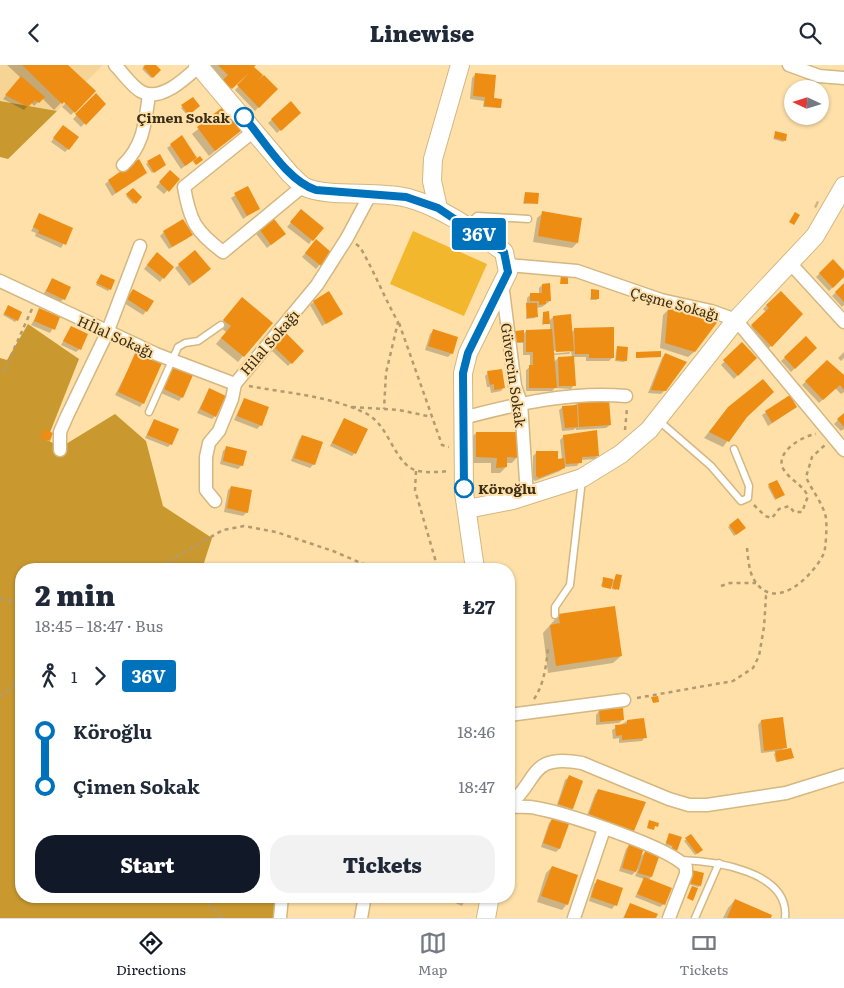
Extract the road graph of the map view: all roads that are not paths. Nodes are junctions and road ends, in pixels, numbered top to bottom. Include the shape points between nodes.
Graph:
1 (114, 65) edge
2 (460, 65) edge
3 (789, 65) edge
4 (198, 66) edge
5 (844, 78) edge
6 (149, 95) junction
7 (255, 130) junction
8 (123, 165) dead end
9 (303, 186) junction
10 (371, 193) junction
11 (842, 194) edge
12 (438, 208) junction
13 (528, 219) dead end
14 (466, 226) junction
15 (140, 246) dead end
16 (790, 263) junction
17 (508, 265) junction
18 (0, 281) edge
19 (502, 283) junction
20 (736, 320) junction
21 (844, 322) edge
22 (221, 325) dead end
23 (106, 333) junction
24 (171, 361) junction
25 (235, 384) junction
26 (626, 396) road end
27 (521, 403) junction
28 (149, 412) dead end
29 (463, 418) junction
30 (657, 420) junction
31 (734, 449) dead end
32 (60, 450) dead end
33 (844, 450) edge
34 (582, 478) junction
35 (527, 496) junction
36 (215, 501) dead end
37 (466, 509) junction
38 (474, 563) edge
39 (555, 615) dead end
40 (624, 700) road end
41 (515, 714) edge
42 (844, 775) edge
43 (515, 801) edge
44 (515, 806) edge
45 (604, 829) junction
46 (681, 861) junction
47 (719, 863) junction
48 (281, 903) edge
49 (364, 903) edge
50 (489, 903) edge
51 (280, 918) edge
52 (361, 918) edge
53 (486, 918) edge
54 (574, 918) edge
55 (669, 918) edge
56 (695, 918) edge
57 (785, 918) edge

1 - 6 street via 140,92
2 - 12 street via 433,159 432,181
3 - 5 street via 819,77
4 - 6 street via 171,88
4 - 7 street
6 - 8 street via 142,141
7 - 9 street
7 - 9 street via 184,187 189,217 206,239 223,252
9 - 10 street via 316,190
10 - 12 street via 406,197
10 - 25 street, Hilal Sokağı via 317,285
11 - 16 street via 815,237
12 - 14 street
13 - 14 lane via 477,215
14 - 17 street via 504,252
15 - 23 street
16 - 20 street
16 - 21 street
17 - 19 street
17 - 20 street, Çeşme Sokağı via 577,271 660,300
18 - 23 street, Hİlal Sokağı
19 - 27 street, Güvercin Sokak via 514,386
19 - 29 street via 468,353 463,373
20 - 30 street
20 - 33 street, Çeşme Sokağı
22 - 24 lane via 198,341 178,347
23 - 24 street, Hİlal Sokağı
23 - 32 street via 66,416 60,432
24 - 25 street, Hİlal Sokağı
24 - 28 lane
25 - 36 street, Hilal Sokağı via 232,399 219,431 209,443 206,457 206,490
26 - 27 street via 606,394
27 - 29 street
27 - 35 street, Güvercin Sokak
29 - 37 street
30 - 31 lane via 712,466 742,501 748,498 748,486
30 - 34 street via 621,454
34 - 35 street
34 - 39 lane via 570,585 555,607
35 - 37 street
37 - 38 street
40 - 41 street
42 - 43 street via 786,793 689,805 569,760 544,764
44 - 45 street via 538,808
45 - 46 street via 662,850
45 - 54 street
46 - 47 lane
46 - 55 street via 686,873
47 - 56 lane
47 - 57 lane via 753,873 774,887 782,899
48 - 51 street
49 - 52 street
50 - 53 street

